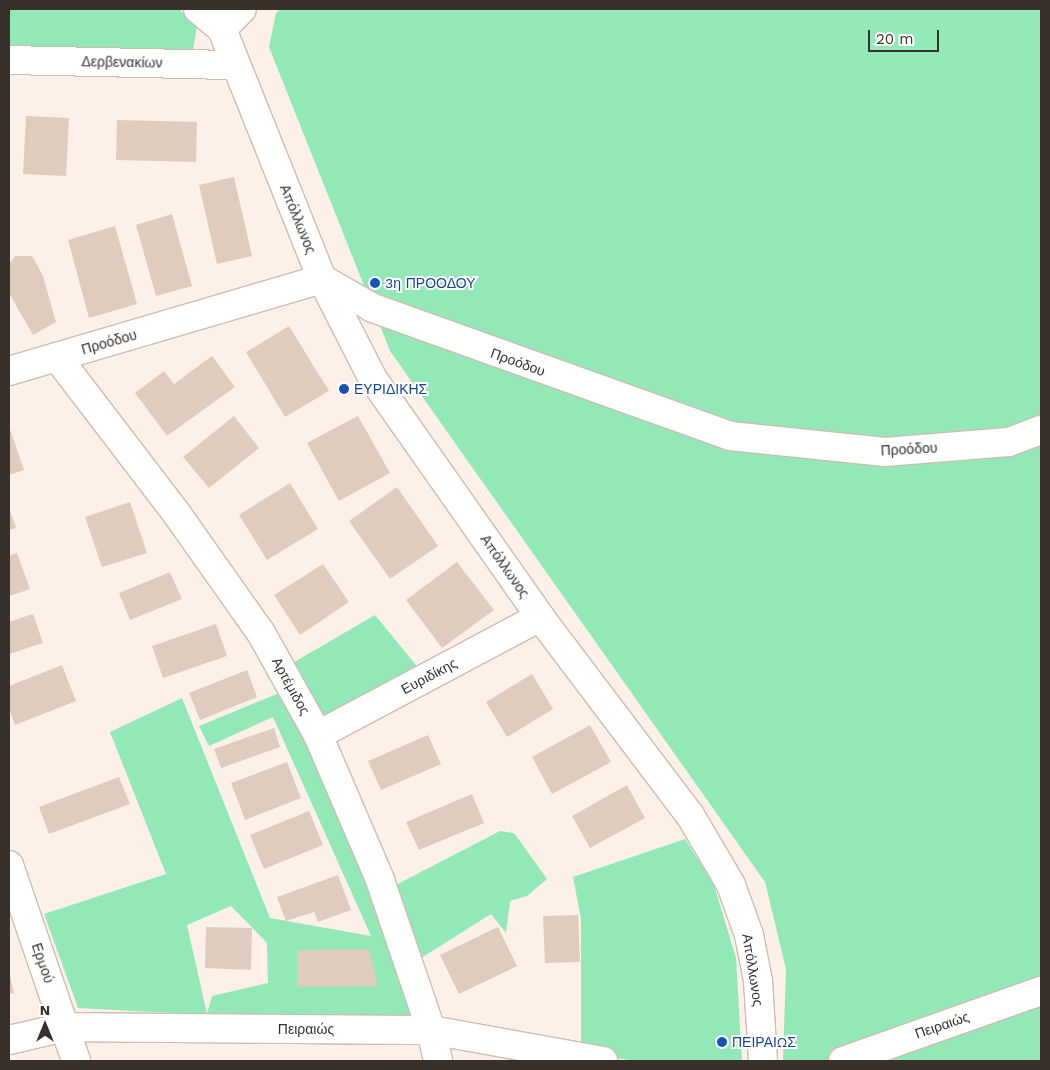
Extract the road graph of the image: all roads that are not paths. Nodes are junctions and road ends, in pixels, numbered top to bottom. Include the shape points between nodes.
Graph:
1 (198, 9) edge
2 (242, 9) edge
3 (222, 30) junction
4 (9, 60) edge
5 (235, 65) junction
6 (322, 279) junction
7 (57, 357) junction
8 (9, 371) edge
9 (1041, 430) edge
10 (540, 617) junction
11 (318, 735) junction
12 (9, 865) edge
13 (1041, 991) edge
14 (65, 1027) junction
15 (431, 1030) junction
16 (9, 1040) edge
17 (76, 1061) edge
18 (438, 1061) edge
19 (603, 1061) edge
20 (763, 1061) edge
21 (843, 1061) edge

1 - 3 street
2 - 3 street
3 - 5 street, Απόλλωνος
4 - 5 street, Δερβενακίων
5 - 6 street, Απόλλωνος
6 - 7 street, Προόδου
6 - 9 street, Προόδου via 373,308 730,436 885,452 1009,442
6 - 10 street, Απόλλωνος via 373,379
7 - 8 street, Προόδου
7 - 11 street, Αρτέμιδος via 177,514 261,633
10 - 11 street, Ευριδίκης
10 - 20 street, Απόλλωνος via 690,815 731,885 751,944 758,981
11 - 15 street, Αρτέμιδος via 380,880
12 - 14 street, Ερμού
13 - 21 street, Πειραιώς
14 - 15 street, Πειραιώς
14 - 16 street, Πειραιώς
14 - 17 street, Ερμού
15 - 18 street, Αρτέμιδος
15 - 19 street, Πειραιώς

